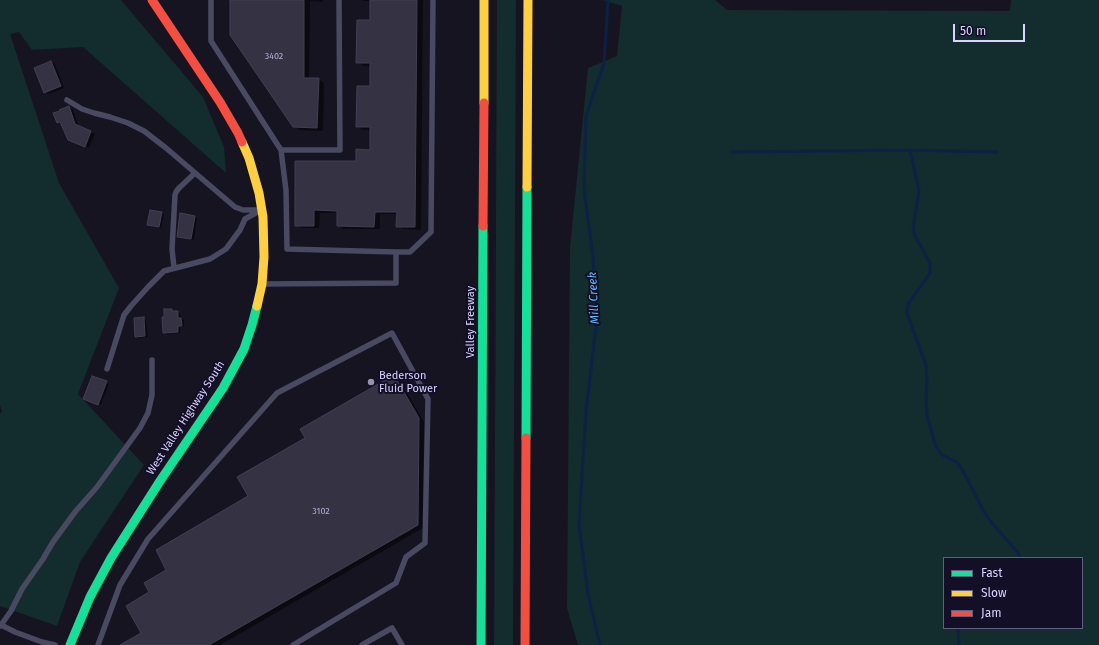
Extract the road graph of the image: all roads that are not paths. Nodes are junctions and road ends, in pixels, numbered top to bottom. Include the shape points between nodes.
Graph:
1 (152, 0) edge
2 (211, 0) edge
3 (339, 0) edge
4 (433, 0) edge
5 (484, 0) edge
6 (528, 0) edge
7 (67, 100) dead end
8 (281, 150) junction
9 (194, 173) junction
10 (262, 209) junction
11 (396, 252) junction
12 (174, 268) junction
13 (262, 284) junction
14 (152, 360) dead end
15 (107, 369) dead end
16 (1, 625) edge
17 (55, 645) edge
18 (70, 645) edge
19 (98, 645) edge
20 (293, 645) edge
21 (362, 645) edge
22 (402, 645) edge
23 (481, 645) edge
24 (525, 645) edge

1 - 10 main road, West Valley Highway South via 231,120 248,158
2 - 8 lane via 211,41
3 - 8 lane via 340,150
4 - 11 lane via 431,232 410,252
5 - 23 main road, Valley Freeway
6 - 24 main road
7 - 9 lane via 82,109 128,123 144,131
8 - 11 lane via 286,190 287,249
9 - 10 lane via 235,207 243,210
9 - 12 lane via 178,188 175,195 172,249
10 - 12 lane via 245,219 226,249 210,259
10 - 13 main road, West Valley Highway South
11 - 13 lane via 396,283
12 - 15 lane via 164,271 124,315
13 - 18 main road, West Valley Highway South via 244,349 223,388 111,558 90,597
14 - 16 lane via 152,395 148,413 140,428 97,487 52,542
16 - 17 lane
19 - 20 lane via 120,586 148,538 277,393 392,333 428,399 425,543 406,557 396,583
21 - 22 lane via 392,628

